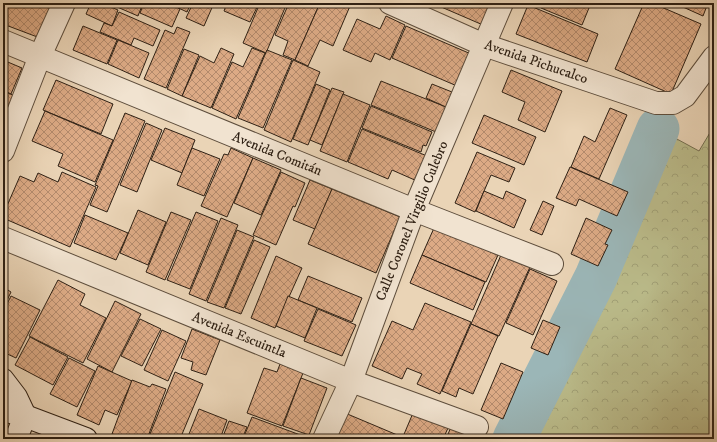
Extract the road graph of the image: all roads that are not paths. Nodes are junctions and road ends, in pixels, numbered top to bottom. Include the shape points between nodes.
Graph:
1 (64, 3) edge
2 (390, 3) edge
3 (502, 3) edge
4 (3, 41) edge
5 (484, 45) junction
6 (40, 56) junction
7 (714, 57) edge
8 (3, 151) edge
9 (414, 210) junction
10 (3, 238) edge
11 (552, 264) dead end
12 (351, 381) junction
13 (10, 402) edge
14 (477, 428) dead end
15 (15, 436) edge
16 (86, 439) edge
17 (324, 439) edge

1 - 6 street
2 - 5 street, Avenida Pichucalco
3 - 5 street, Calle Coronel Virgilio Culebro
4 - 6 street, Avenida Comitán
5 - 7 street, Avenida Pichucalco via 656,103 673,103 685,96
5 - 9 street, Calle Coronel Virgilio Culebro
6 - 8 street
6 - 9 street, Avenida Comitán
9 - 11 street, Avenida Comitán
9 - 12 street, Calle Coronel Virgilio Culebro
10 - 12 street, Avenida Escuintla
12 - 14 street, Avenida Escuintla
12 - 17 street, Calle Coronel Virgilio Culebro
13 - 15 street
13 - 16 street

